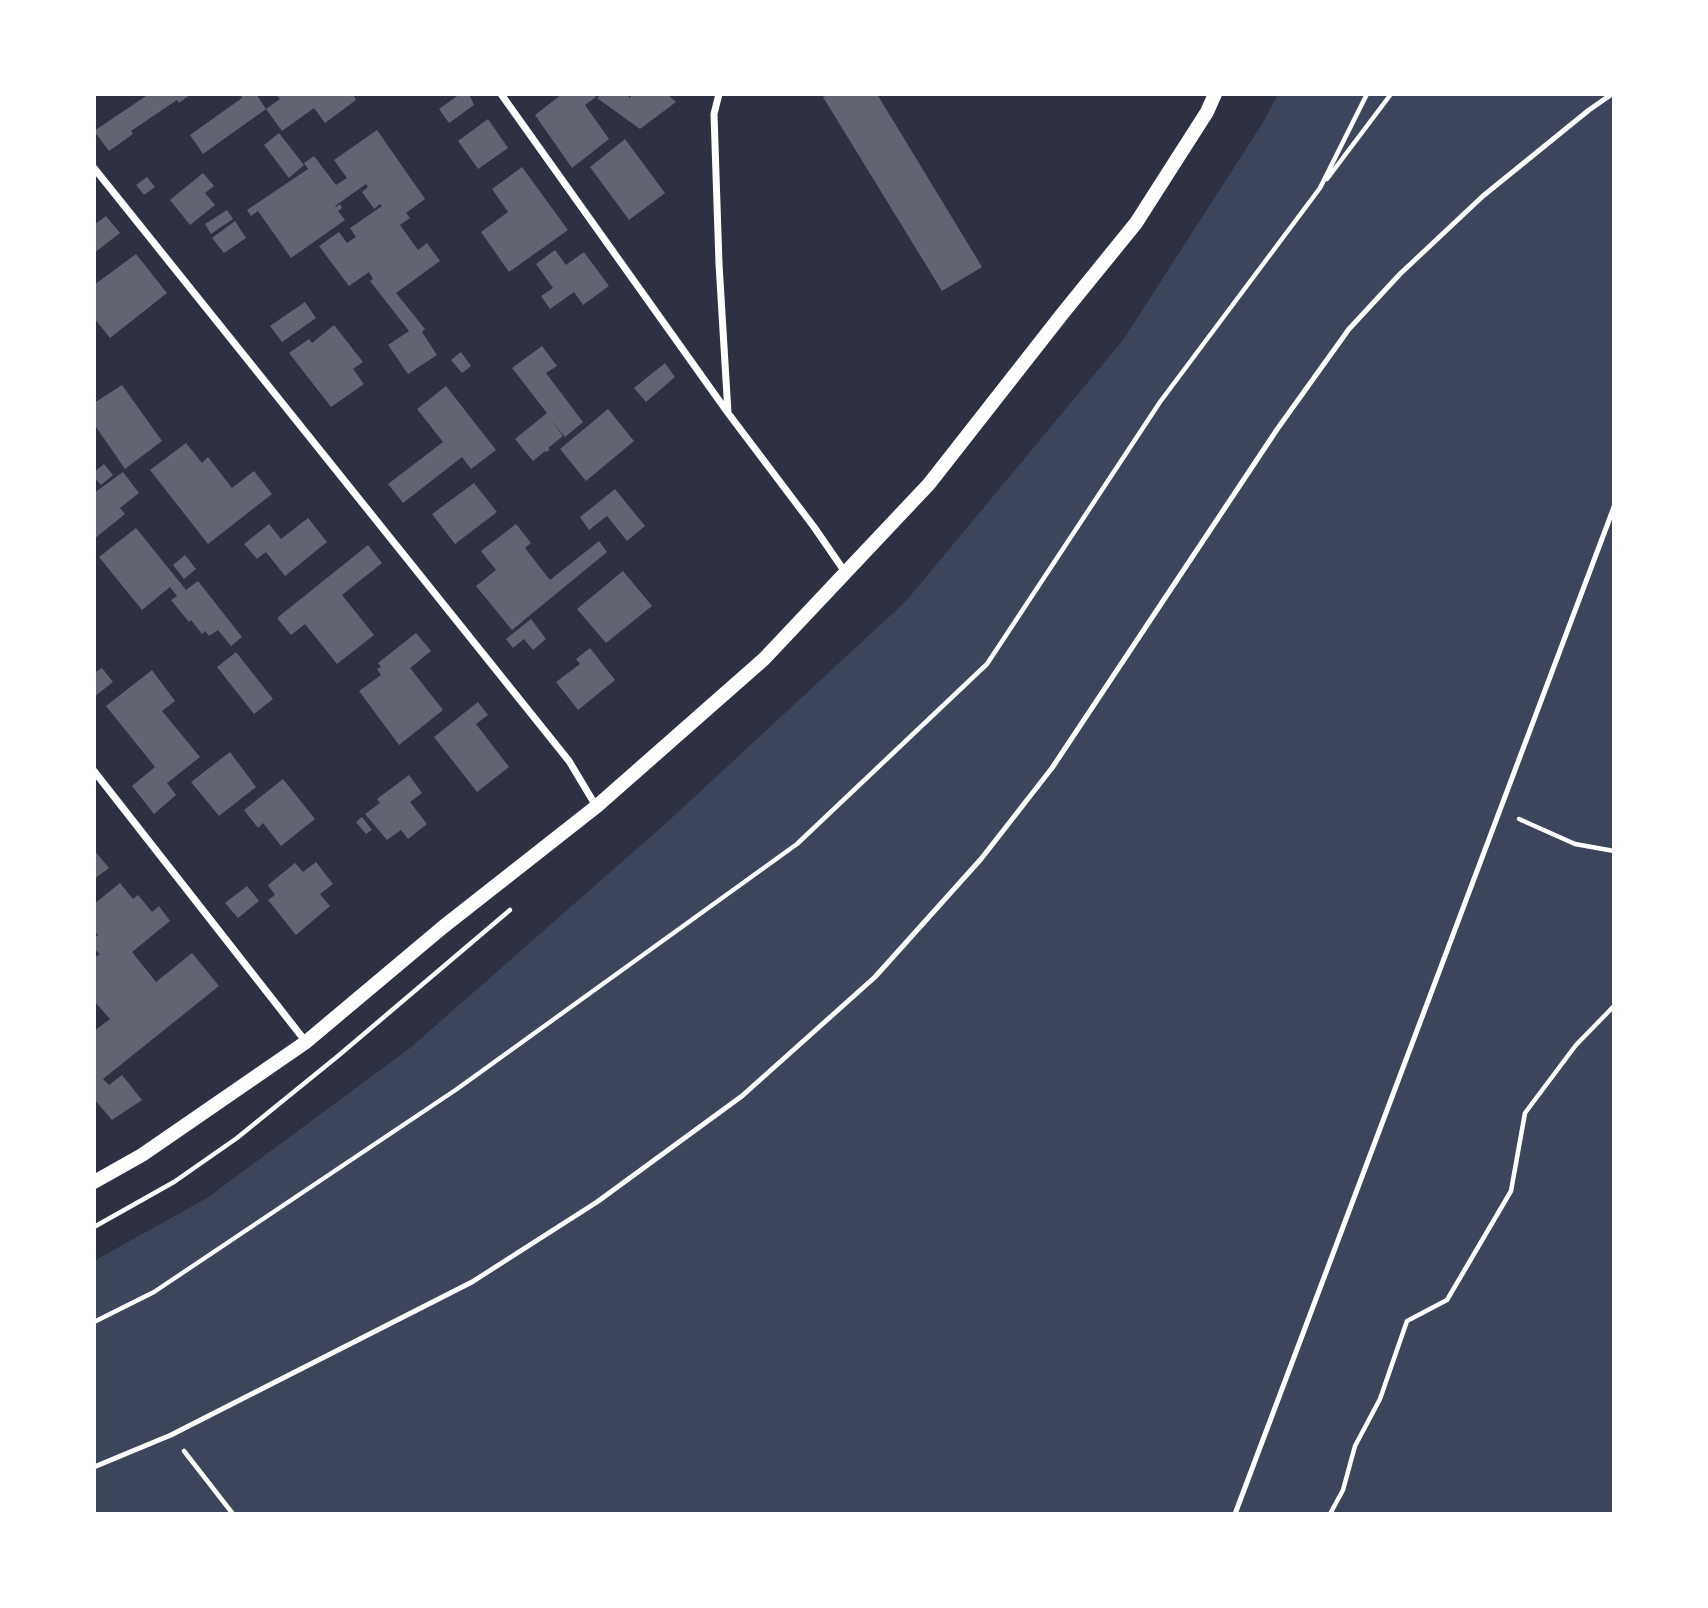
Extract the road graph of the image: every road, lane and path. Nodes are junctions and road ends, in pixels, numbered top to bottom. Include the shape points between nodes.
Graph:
1 (501, 94) edge
2 (719, 94) edge
3 (1215, 94) edge
4 (1367, 94) edge
5 (1391, 94) edge
6 (1612, 94) edge
7 (94, 168) edge
8 (1320, 188) junction
9 (728, 413) junction
10 (1614, 507) edge
11 (845, 572) junction
12 (94, 771) edge
13 (597, 806) junction
14 (1500, 810) junction
15 (1614, 851) edge
16 (1614, 1006) edge
17 (306, 1042) junction
18 (94, 1182) edge
19 (94, 1322) edge
20 (171, 1435) junction
21 (94, 1467) edge
22 (233, 1514) edge
23 (1235, 1514) edge
24 (1330, 1514) edge

1 - 9 street
2 - 9 street via 715,127
3 - 11 main road via 1136,223 929,484
4 - 8 path
5 - 8 path
6 - 20 lane via 1483,196 1349,329 1052,768 981,859 875,977 742,1096 597,1202 472,1282
7 - 13 street via 569,761
8 - 19 path via 1160,402 987,664 797,844 457,1089 154,1292
9 - 11 street
10 - 14 lane
11 - 13 main road via 764,659
12 - 17 street
13 - 17 main road
14 - 15 path via 1576,844
14 - 23 lane
16 - 24 path via 1576,1045 1525,1113 1511,1191 1447,1300 1407,1321 1380,1399 1355,1446 1343,1490
17 - 18 main road via 142,1155
20 - 21 lane
20 - 22 path

